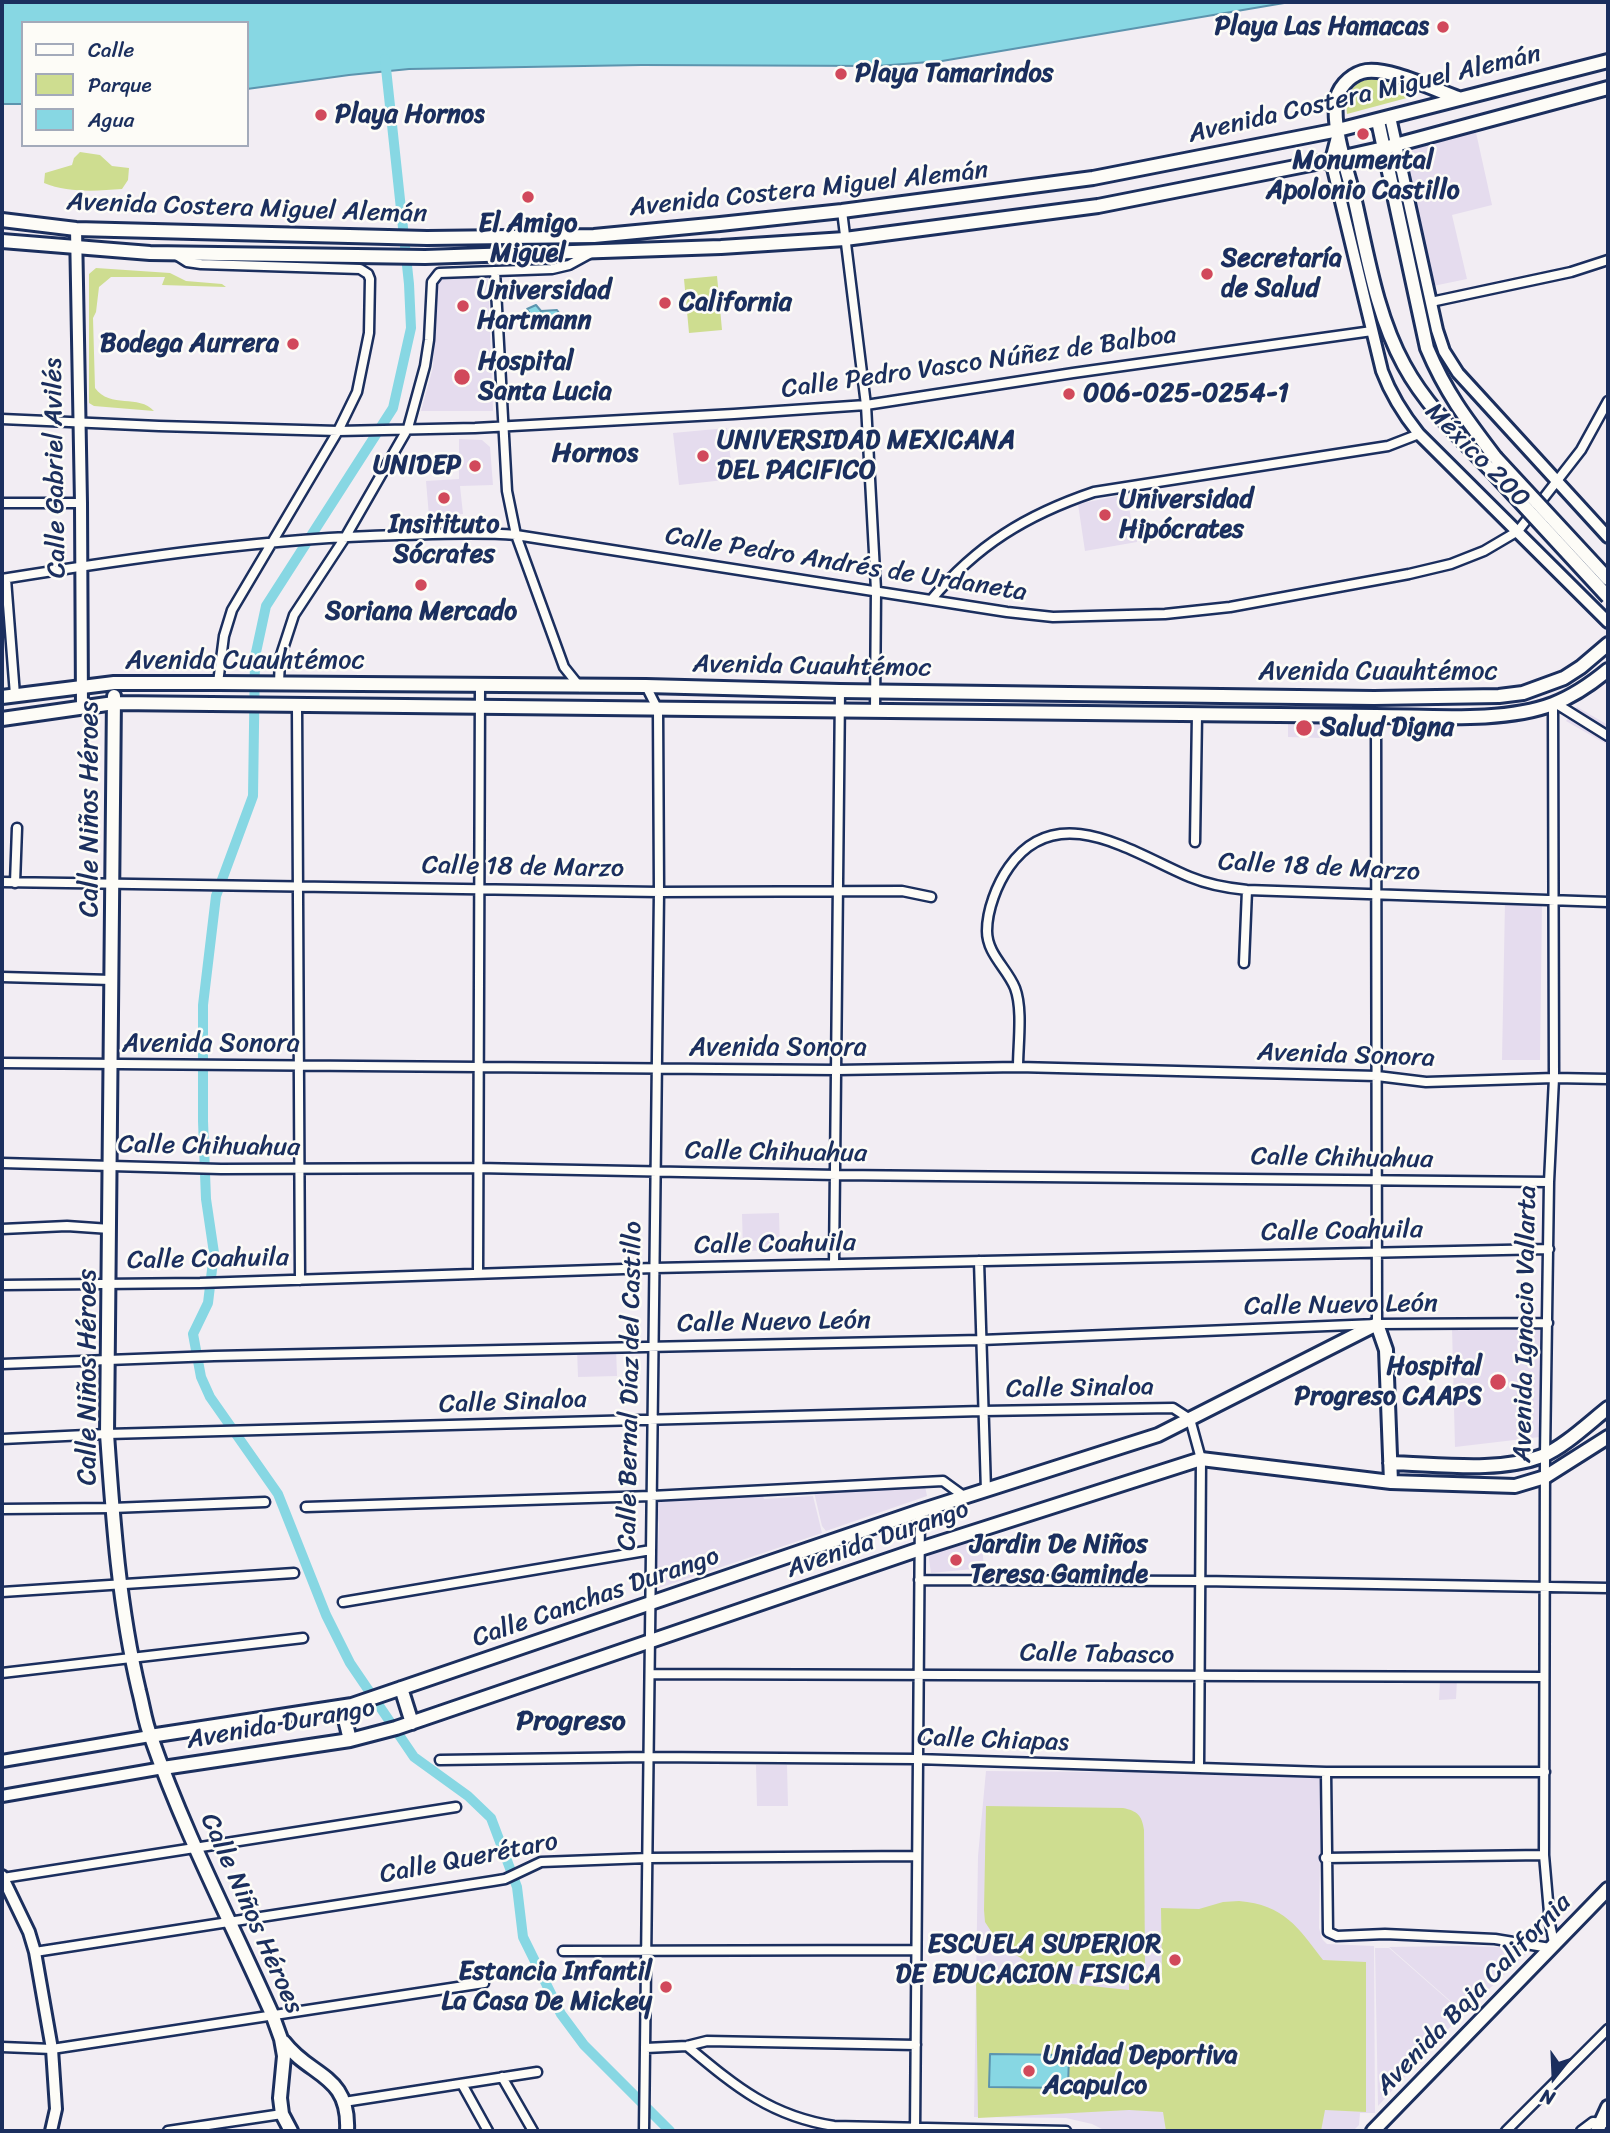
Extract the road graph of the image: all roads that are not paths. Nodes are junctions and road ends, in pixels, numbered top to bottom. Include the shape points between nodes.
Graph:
1 (1608, 61) edge
2 (1608, 88) edge
3 (1458, 98) junction
4 (1384, 119) junction
5 (1338, 130) junction
6 (1391, 146) junction
7 (1337, 158) junction
8 (842, 211) junction
9 (2, 220) edge
10 (76, 229) junction
11 (845, 239) junction
12 (2, 241) edge
13 (75, 247) junction
14 (595, 251) junction
15 (172, 254) junction
16 (1608, 260) edge
17 (495, 271) junction
18 (1432, 302) junction
19 (1372, 331) junction
20 (1608, 401) edge
21 (866, 405) junction
22 (2, 419) edge
23 (78, 423) junction
24 (503, 425) junction
25 (404, 428) junction
26 (338, 431) junction
27 (1419, 434) junction
28 (1492, 462) junction
29 (1558, 482) junction
30 (2, 503) edge
31 (81, 503) junction
32 (1518, 531) junction
33 (516, 535) junction
34 (345, 536) junction
35 (1608, 537) edge
36 (275, 542) junction
37 (81, 567) junction
38 (4, 579) edge
39 (1608, 579) edge
40 (876, 590) junction
41 (1608, 597) edge
42 (931, 600) junction
43 (1608, 622) edge
44 (1608, 644) edge
45 (1608, 670) edge
46 (114, 683) junction
47 (218, 683) junction
48 (274, 683) junction
49 (80, 686) junction
50 (480, 686) junction
51 (646, 686) junction
52 (580, 687) junction
53 (840, 691) junction
54 (877, 691) junction
55 (8, 696) edge
56 (114, 703) junction
57 (1554, 704) junction
58 (297, 706) junction
59 (480, 707) junction
60 (82, 708) junction
61 (658, 709) junction
62 (840, 710) junction
63 (875, 710) junction
64 (1197, 715) junction
65 (1376, 716) junction
66 (2, 719) edge
67 (1608, 736) edge
68 (16, 828) dead end
69 (1195, 842) dead end
70 (2, 882) edge
71 (15, 883) junction
72 (113, 885) junction
73 (298, 887) junction
74 (478, 888) junction
75 (839, 890) junction
76 (1247, 890) junction
77 (659, 892) junction
78 (1375, 894) junction
79 (931, 897) dead end
80 (1554, 901) junction
81 (1608, 902) edge
82 (1244, 963) dead end
83 (2, 976) edge
84 (112, 980) junction
85 (2, 1063) edge
86 (111, 1064) junction
87 (300, 1066) junction
88 (1018, 1067) junction
89 (478, 1069) junction
90 (657, 1069) junction
91 (836, 1070) junction
92 (1377, 1076) junction
93 (1554, 1077) junction
94 (1608, 1079) edge
95 (2, 1163) edge
96 (111, 1167) junction
97 (477, 1168) junction
98 (300, 1169) junction
99 (655, 1172) junction
100 (836, 1175) junction
101 (1377, 1181) junction
102 (1549, 1182) junction
103 (2, 1229) edge
104 (110, 1229) junction
105 (1549, 1249) junction
106 (1377, 1252) junction
107 (979, 1261) junction
108 (834, 1264) junction
109 (654, 1268) junction
110 (478, 1274) junction
111 (300, 1280) junction
112 (109, 1283) junction
113 (2, 1285) edge
114 (1548, 1323) junction
115 (1377, 1324) junction
116 (981, 1340) junction
117 (653, 1346) junction
118 (109, 1361) junction
119 (2, 1364) edge
120 (1608, 1408) edge
121 (982, 1411) junction
122 (1190, 1419) junction
123 (652, 1420) junction
124 (107, 1434) junction
125 (1608, 1437) edge
126 (2, 1439) edge
127 (1545, 1455) junction
128 (1201, 1459) junction
129 (1390, 1463) junction
130 (1545, 1477) junction
131 (1391, 1482) junction
132 (986, 1491) junction
133 (651, 1496) junction
134 (966, 1498) junction
135 (265, 1502) dead end
136 (306, 1507) dead end
137 (2, 1508) edge
138 (112, 1508) junction
139 (920, 1511) junction
140 (920, 1549) junction
141 (650, 1550) junction
142 (294, 1573) dead end
143 (919, 1580) junction
144 (1202, 1581) junction
145 (120, 1585) junction
146 (1545, 1586) junction
147 (1608, 1588) edge
148 (2, 1592) edge
149 (344, 1602) dead end
150 (651, 1604) junction
151 (303, 1638) dead end
152 (650, 1642) junction
153 (131, 1657) junction
154 (2, 1673) edge
155 (650, 1674) junction
156 (918, 1674) junction
157 (1200, 1677) junction
158 (1544, 1677) junction
159 (401, 1688) junction
160 (347, 1706) junction
161 (412, 1723) junction
162 (150, 1736) junction
163 (357, 1739) junction
164 (648, 1756) junction
165 (916, 1759) junction
166 (440, 1760) dead end
167 (2, 1761) edge
168 (163, 1768) junction
169 (1199, 1768) junction
170 (1326, 1772) junction
171 (1545, 1772) junction
172 (2, 1796) edge
173 (456, 1807) dead end
174 (196, 1848) junction
175 (1544, 1855) junction
176 (915, 1856) junction
177 (648, 1858) junction
178 (1325, 1858) junction
179 (2, 1877) edge
180 (1608, 1889) edge
181 (230, 1920) junction
182 (1552, 1945) junction
183 (647, 1950) junction
184 (915, 1950) junction
185 (563, 1951) dead end
186 (35, 1952) junction
187 (484, 1983) dead end
188 (272, 2014) junction
189 (1608, 2029) edge
190 (281, 2039) junction
191 (916, 2045) junction
192 (687, 2046) junction
193 (2, 2047) edge
194 (646, 2048) junction
195 (52, 2049) junction
196 (301, 2060) junction
197 (284, 2068) junction
198 (537, 2072) dead end
199 (502, 2077) junction
200 (462, 2084) junction
201 (344, 2102) junction
202 (1608, 2107) edge
203 (282, 2114) junction
204 (1602, 2125) edge
205 (915, 2129) edge
206 (51, 2131) edge
207 (168, 2131) edge
208 (291, 2131) edge
209 (347, 2131) edge
210 (488, 2131) edge
211 (533, 2131) edge
212 (644, 2131) edge
213 (1066, 2131) edge
214 (1373, 2131) edge
215 (1506, 2131) edge
216 (1581, 2131) edge

1 - 3 main road, Avenida Costera Miguel Alemán
2 - 6 main road, Avenida Costera Miguel Alemán
3 - 4 main road, Avenida Costera Miguel Alemán
3 - 5 main road via 1382,71 1362,72 1339,91 1335,102
4 - 5 main road, Avenida Costera Miguel Alemán
4 - 6 main road
5 - 7 main road
5 - 8 main road, Avenida Costera Miguel Alemán via 1093,178
6 - 7 main road, Avenida Costera Miguel Alemán
6 - 18 street, México 200
6 - 28 main road via 1427,348 1456,407
7 - 11 main road, Avenida Costera Miguel Alemán via 1098,205
7 - 19 street, México 200
7 - 28 main road via 1386,329 1434,411
8 - 10 main road, Avenida Costera Miguel Alemán via 594,236 427,238
8 - 11 street
9 - 10 main road, Avenida Costera Miguel Alemán
10 - 13 street, Calle Gabriel Avilés
11 - 14 main road, Avenida Costera Miguel Alemán
11 - 21 street
12 - 13 main road, Avenida Costera Miguel Alemán
13 - 15 main road, Avenida Costera Miguel Alemán
13 - 23 street, Calle Gabriel Avilés
14 - 15 main road, Avenida Costera Miguel Alemán via 425,257
14 - 17 street via 552,269
15 - 26 street via 201,264 360,269 368,274 364,362 357,392
16 - 18 street
17 - 24 street
17 - 25 street via 434,276 425,366
18 - 29 street, México 200 via 1444,351 1458,373
19 - 21 street, Calle Pedro Vasco Núñez de Balboa
19 - 27 street, México 200 via 1390,393
20 - 29 street, Calle Pedro Andrés de Urdaneta
21 - 24 street, Calle Pedro Vasco Núñez de Balboa
21 - 40 street
22 - 23 street, Calle Pedro Vasco Núñez de Balboa
23 - 26 street, Calle Pedro Vasco Núñez de Balboa
23 - 31 street, Calle Gabriel Avilés
24 - 25 street, Calle Pedro Vasco Núñez de Balboa
24 - 33 street via 507,491
25 - 26 street, Calle Pedro Vasco Núñez de Balboa
25 - 34 street
26 - 36 street
27 - 32 street, México 200
27 - 42 street via 1388,446 1094,492 1014,526 979,551
28 - 39 main road, México 200, bridge
28 - 41 main road, México 200, bridge
29 - 32 street, Calle Pedro Andrés de Urdaneta
29 - 35 street, México 200
30 - 31 street
31 - 37 street, Calle Gabriel Avilés
32 - 42 street, Calle Pedro Andrés de Urdaneta via 1451,564 1230,607 1053,617
32 - 43 street, México 200
33 - 34 street, Calle Pedro Andrés de Urdaneta
33 - 40 street, Calle Pedro Andrés de Urdaneta
33 - 52 street via 564,667
34 - 36 street, Calle Pedro Andrés de Urdaneta
34 - 48 street via 294,615
36 - 37 street, Calle Pedro Andrés de Urdaneta
36 - 47 street via 232,610 223,636
37 - 38 street, Calle Pedro Andrés de Urdaneta
37 - 49 street, Calle Gabriel Avilés
38 - 55 street
40 - 42 street, Calle Pedro Andrés de Urdaneta
40 - 54 street
44 - 54 main road, Avenida Cuauhtémoc via 1564,678 1523,693 1499,696
45 - 57 main road, Avenida Cuauhtémoc
46 - 47 main road, Avenida Cuauhtémoc
46 - 49 main road, Avenida Cuauhtémoc
46 - 56 main road, Calle Niños Héroes
47 - 48 main road, Avenida Cuauhtémoc
48 - 50 main road, Avenida Cuauhtémoc
49 - 55 main road, Avenida Cuauhtémoc
49 - 60 street, Calle Gabriel Avilés
50 - 52 main road, Avenida Cuauhtémoc
50 - 59 street
51 - 52 main road, Avenida Cuauhtémoc
51 - 53 main road, Avenida Cuauhtémoc
51 - 61 street, Calle Bernal Díaz del Castillo
53 - 54 main road, Avenida Cuauhtémoc
53 - 62 street
54 - 63 street
56 - 58 main road, Avenida Cuauhtémoc
56 - 60 main road, Avenida Cuauhtémoc
56 - 72 main road, Calle Niños Héroes
57 - 65 main road, Avenida Cuauhtémoc via 1503,715
57 - 67 street
57 - 80 street, Avenida Ignacio Vallarta
58 - 59 main road, Avenida Cuauhtémoc
58 - 73 street
59 - 61 main road, Avenida Cuauhtémoc
59 - 74 street
60 - 66 main road, Avenida Cuauhtémoc
61 - 62 main road, Avenida Cuauhtémoc
61 - 77 street, Calle Bernal Díaz del Castillo
62 - 63 main road, Avenida Cuauhtémoc
62 - 75 street
63 - 64 main road, Avenida Cuauhtémoc
64 - 65 main road, Avenida Cuauhtémoc
64 - 69 street
65 - 78 street
68 - 71 street
70 - 71 street, Calle 18 de Marzo
71 - 72 street, Calle 18 de Marzo
72 - 73 street, Calle 18 de Marzo
72 - 84 main road, Calle Niños Héroes
73 - 74 street, Calle 18 de Marzo
73 - 87 street
74 - 77 street, Calle 18 de Marzo
74 - 89 street
75 - 77 street, Calle 18 de Marzo
75 - 79 street, Calle 18 de Marzo via 902,891
75 - 91 street
76 - 78 street, Calle 18 de Marzo
76 - 82 street
76 - 88 street, Calle 18 de Marzo via 1215,887 1113,841 1089,835 1062,834 1035,841 1019,852 989,909 987,932 994,956 1015,989
77 - 90 street, Calle Bernal Díaz del Castillo
78 - 80 street, Calle 18 de Marzo
78 - 92 street
80 - 81 street, Calle 18 de Marzo
80 - 93 street, Avenida Ignacio Vallarta
83 - 84 street
84 - 86 main road, Calle Niños Héroes
85 - 86 street, Avenida Sonora
86 - 87 street, Avenida Sonora
86 - 96 main road, Calle Niños Héroes
87 - 89 street, Avenida Sonora
87 - 98 street
88 - 91 street, Avenida Sonora
88 - 92 street, Avenida Sonora
89 - 90 street, Avenida Sonora
89 - 97 street
90 - 91 street, Avenida Sonora
90 - 99 street, Calle Bernal Díaz del Castillo
91 - 100 street
92 - 93 street, Avenida Sonora via 1426,1082
92 - 101 street
93 - 94 street, Avenida Sonora
93 - 102 street, Avenida Ignacio Vallarta
95 - 96 street, Calle Chihuahua
96 - 98 street, Calle Chihuahua
96 - 104 main road, Calle Niños Héroes
97 - 98 street, Calle Chihuahua
97 - 99 street, Calle Chihuahua
97 - 110 street
98 - 111 street
99 - 100 street, Calle Chihuahua
99 - 109 street, Calle Bernal Díaz del Castillo
100 - 101 street, Calle Chihuahua
100 - 108 street
101 - 102 street, Calle Chihuahua
101 - 106 street
102 - 105 street, Avenida Ignacio Vallarta
103 - 104 street
104 - 112 main road, Calle Niños Héroes
105 - 106 street, Calle Coahuila
105 - 114 street, Avenida Ignacio Vallarta
106 - 107 street, Calle Coahuila
106 - 115 street
107 - 108 street, Calle Coahuila
107 - 116 street
108 - 109 street, Calle Coahuila
109 - 110 street, Calle Coahuila
109 - 117 street, Calle Bernal Díaz del Castillo
110 - 111 street, Calle Coahuila
111 - 112 street, Calle Coahuila
112 - 113 street, Calle Coahuila
112 - 118 main road, Calle Niños Héroes
114 - 115 street, Calle Nuevo León
114 - 127 street, Avenida Ignacio Vallarta
115 - 116 street, Calle Nuevo León
115 - 122 main road
115 - 129 main road via 1386,1350
116 - 117 street, Calle Nuevo León
116 - 121 street
117 - 118 street, Calle Nuevo León
117 - 123 street, Calle Bernal Díaz del Castillo
118 - 119 street, Calle Nuevo León
118 - 124 main road, Calle Niños Héroes
120 - 127 main road
121 - 122 street, Calle Sinaloa via 1173,1408
121 - 123 street, Calle Sinaloa
121 - 132 street
122 - 128 street
122 - 132 main road, Calle Canchas Durango via 1158,1435
123 - 124 street, Calle Sinaloa
123 - 133 street, Calle Bernal Díaz del Castillo
124 - 126 street, Calle Sinaloa
124 - 138 main road, Calle Niños Héroes
125 - 130 main road, Avenida Durango
127 - 129 main road via 1512,1464
127 - 130 street, Avenida Ignacio Vallarta
128 - 131 main road, Avenida Durango
128 - 140 main road, Avenida Durango
128 - 144 street
129 - 131 main road
130 - 131 main road, Avenida Durango via 1515,1486
130 - 146 street, Avenida Ignacio Vallarta
132 - 134 main road, Calle Canchas Durango
133 - 134 street via 943,1481
133 - 136 street
133 - 141 street, Calle Bernal Díaz del Castillo
134 - 139 main road, Calle Canchas Durango
135 - 138 street
137 - 138 street
138 - 145 main road, Calle Niños Héroes
139 - 140 street
139 - 150 main road, Calle Canchas Durango
140 - 143 street
140 - 152 main road, Avenida Durango
141 - 149 street
141 - 150 street, Calle Bernal Díaz del Castillo
142 - 145 street
143 - 144 street
143 - 156 street
144 - 146 street
144 - 157 street
145 - 148 street
145 - 153 main road, Calle Niños Héroes
146 - 147 street
146 - 158 street, Avenida Ignacio Vallarta
150 - 152 street, Calle Bernal Díaz del Castillo
150 - 159 main road, Calle Canchas Durango
151 - 153 street
152 - 155 street, Calle Bernal Díaz del Castillo
152 - 161 main road, Avenida Durango
153 - 154 street
153 - 162 main road, Calle Niños Héroes
155 - 156 street, Calle Tabasco
155 - 164 street, Calle Bernal Díaz del Castillo
156 - 157 street, Calle Tabasco
156 - 165 street
157 - 158 street, Calle Tabasco
157 - 169 street
158 - 171 street, Avenida Ignacio Vallarta
159 - 160 main road, Calle Canchas Durango
159 - 161 main road
160 - 162 main road, Calle Canchas Durango
160 - 163 main road
161 - 163 main road, Avenida Durango
162 - 167 street, Calle Canchas Durango
162 - 168 main road, Calle Niños Héroes
163 - 168 main road, Avenida Durango
164 - 165 street, Calle Chiapas
164 - 166 street, Calle Chiapas
164 - 177 street, Calle Bernal Díaz del Castillo
165 - 169 street, Calle Chiapas
165 - 176 street
168 - 172 street
168 - 174 main road, Calle Niños Héroes
169 - 170 street, Calle Chiapas
170 - 171 street, Calle Chiapas
170 - 178 street
171 - 175 street, Avenida Ignacio Vallarta
173 - 174 street
174 - 179 street
174 - 181 main road, Calle Niños Héroes
175 - 178 street
175 - 182 street, Avenida Ignacio Vallarta
176 - 177 street, Calle Querétaro
176 - 184 street
177 - 181 street, Calle Querétaro via 541,1862 505,1879
177 - 183 street, Calle Bernal Díaz del Castillo
178 - 182 street via 1326,1926 1337,1936 1436,1935
179 - 186 street
180 - 182 main road, Avenida Baja California
181 - 186 street, Calle Querétaro
181 - 188 main road, Calle Niños Héroes
182 - 214 main road, Avenida Baja California
183 - 184 street
183 - 185 street
183 - 194 street, Calle Bernal Díaz del Castillo
184 - 191 street
186 - 195 street
187 - 188 street
188 - 190 main road, Calle Niños Héroes
188 - 195 street
189 - 215 street
190 - 196 main road, Calle Niños Héroes
190 - 197 main road, Calle Niños Héroes
191 - 192 street via 708,2041
191 - 205 street
192 - 194 street
192 - 205 street via 750,2095 804,2121
193 - 195 street
194 - 212 street, Calle Bernal Díaz del Castillo
195 - 206 street via 56,2099
196 - 197 main road
196 - 201 main road, Calle Niños Héroes via 326,2076
197 - 203 main road, Calle Niños Héroes
198 - 199 street
199 - 200 street
199 - 211 street
200 - 201 street
200 - 210 street
201 - 209 main road
202 - 204 main road
203 - 207 street
203 - 208 main road, Calle Niños Héroes
204 - 216 street via 1593,2122
205 - 213 street

